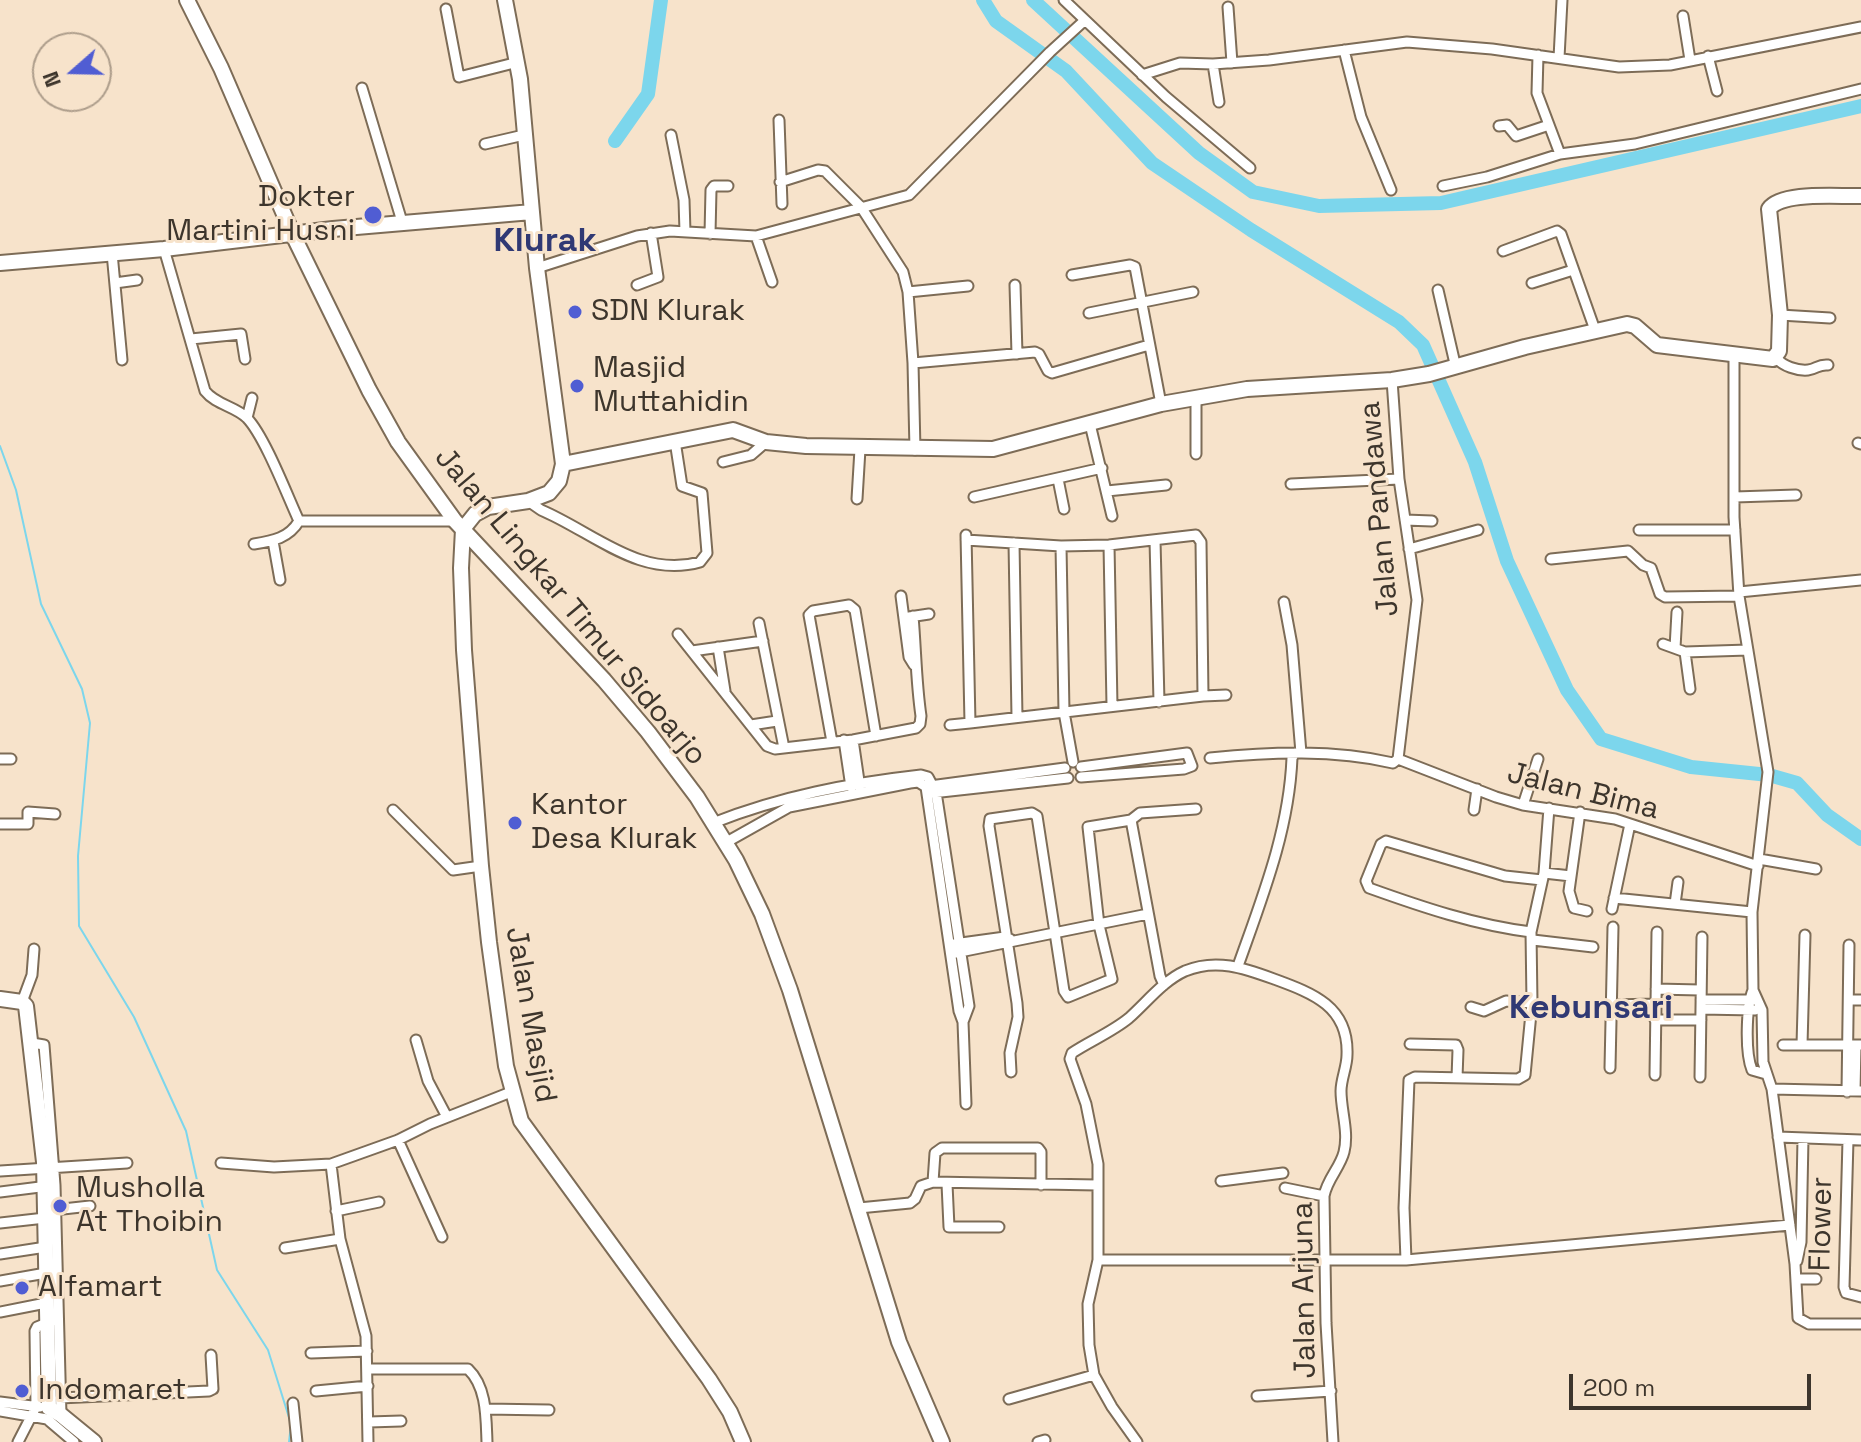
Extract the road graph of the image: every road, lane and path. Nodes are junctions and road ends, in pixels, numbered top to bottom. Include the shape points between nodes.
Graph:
1 (187, 0) edge
2 (505, 0) edge
3 (1064, 0) edge
4 (1562, 0) edge
5 (1228, 7) dead end
6 (446, 9) dead end
7 (1683, 16) dead end
8 (1082, 24) junction
9 (1861, 27) edge
10 (1344, 50) junction
11 (1538, 55) junction
12 (1708, 56) junction
13 (1559, 58) junction
14 (1690, 60) junction
15 (518, 62) junction
16 (1232, 63) junction
17 (1213, 64) junction
18 (1142, 75) junction
19 (362, 88) dead end
20 (1861, 89) edge
21 (1717, 91) dead end
22 (1219, 102) dead end
23 (779, 120) dead end
24 (1549, 125) junction
25 (1499, 126) dead end
26 (524, 135) junction
27 (671, 135) dead end
28 (485, 144) dead end
29 (1560, 154) junction
30 (1250, 168) dead end
31 (780, 182) junction
32 (728, 186) dead end
33 (1443, 186) dead end
34 (1391, 190) dead end
35 (1861, 196) edge
36 (782, 204) dead end
37 (861, 207) junction
38 (532, 212) junction
39 (403, 225) junction
40 (685, 232) junction
41 (651, 233) junction
42 (710, 234) junction
43 (293, 235) junction
44 (756, 236) junction
45 (160, 250) junction
46 (1503, 251) dead end
47 (112, 253) junction
48 (0, 263) edge
49 (537, 268) junction
50 (1573, 270) junction
51 (1072, 275) dead end
52 (137, 280) dead end
53 (772, 282) dead end
54 (115, 283) junction
55 (1532, 283) dead end
56 (637, 285) dead end
57 (1015, 285) dead end
58 (968, 286) dead end
59 (1438, 290) dead end
60 (908, 292) junction
61 (1193, 292) dead end
62 (1141, 302) junction
63 (1089, 313) dead end
64 (1780, 315) junction
65 (1830, 318) dead end
66 (1595, 330) junction
67 (191, 339) junction
68 (1149, 345) junction
69 (1017, 354) junction
70 (1734, 356) junction
71 (1776, 358) junction
72 (245, 359) dead end
73 (122, 360) dead end
74 (913, 363) junction
75 (1828, 365) dead end
76 (1443, 371) junction
77 (1392, 380) junction
78 (1196, 397) junction
79 (252, 398) dead end
80 (1161, 404) junction
81 (247, 418) junction
82 (1090, 424) junction
83 (675, 441) junction
84 (766, 442) junction
85 (860, 449) junction
86 (915, 450) junction
87 (1196, 454) dead end
88 (723, 462) dead end
89 (563, 464) junction
90 (1102, 468) junction
91 (1058, 479) junction
92 (1399, 479) junction
93 (1291, 484) dead end
94 (1166, 485) dead end
95 (1107, 491) junction
96 (1796, 495) dead end
97 (974, 497) dead end
98 (1735, 497) junction
99 (857, 499) dead end
100 (528, 501) junction
101 (1064, 509) dead end
102 (1112, 516) dead end
103 (1405, 520) junction
104 (1432, 521) dead end
105 (459, 525) junction
106 (295, 527) junction
107 (1478, 530) dead end
108 (1639, 530) dead end
109 (1735, 530) junction
110 (1155, 540) junction
111 (273, 541) junction
112 (1014, 543) junction
113 (254, 544) dead end
114 (1109, 545) junction
115 (1061, 546) junction
116 (1409, 549) junction
117 (1551, 559) dead end
118 (280, 580) dead end
119 (1861, 580) edge
120 (1739, 594) junction
121 (901, 596) dead end
122 (1284, 602) dead end
123 (1677, 612) dead end
124 (929, 614) dead end
125 (908, 617) junction
126 (759, 623) dead end
127 (678, 634) dead end
128 (763, 641) junction
129 (1663, 644) dead end
130 (718, 647) junction
131 (1680, 650) junction
132 (1748, 650) junction
133 (692, 651) junction
134 (1690, 689) dead end
135 (726, 694) junction
136 (1226, 695) dead end
137 (1203, 696) junction
138 (1159, 702) junction
139 (1112, 706) junction
140 (1064, 712) junction
141 (1017, 717) junction
142 (777, 721) junction
143 (970, 723) junction
144 (751, 725) junction
145 (950, 725) dead end
146 (876, 736) junction
147 (848, 740) junction
148 (832, 742) junction
149 (784, 748) junction
150 (1298, 753) junction
151 (1166, 756) junction
152 (1210, 758) dead end
153 (0, 759) edge
154 (11, 759) dead end
155 (1398, 759) junction
156 (1538, 759) dead end
157 (1073, 770) junction
158 (1167, 770) junction
159 (856, 789) junction
160 (931, 789) junction
161 (1477, 789) junction
162 (788, 802) junction
163 (768, 803) junction
164 (1523, 805) junction
165 (750, 808) junction
166 (1549, 808) junction
167 (1196, 809) dead end
168 (393, 810) dead end
169 (1474, 810) dead end
170 (1580, 812) junction
171 (55, 814) dead end
172 (773, 814) junction
173 (1131, 820) junction
174 (713, 823) junction
175 (758, 823) junction
176 (0, 824) edge
177 (1630, 824) junction
178 (725, 843) junction
179 (1759, 862) junction
180 (481, 866) junction
181 (1816, 869) dead end
182 (1571, 876) junction
183 (1543, 877) junction
184 (1678, 882) dead end
185 (1614, 898) junction
186 (1675, 904) junction
187 (1612, 909) dead end
188 (1587, 911) dead end
189 (1752, 912) junction
190 (1148, 914) junction
191 (1099, 925) junction
192 (1613, 927) dead end
193 (1657, 932) dead end
194 (1054, 933) junction
195 (1805, 935) dead end
196 (1532, 936) junction
197 (1702, 937) dead end
198 (1008, 940) junction
199 (1849, 945) dead end
200 (1593, 947) dead end
201 (955, 948) junction
202 (34, 949) dead end
203 (1238, 966) junction
204 (1164, 985) junction
205 (1656, 989) junction
206 (26, 991) junction
207 (0, 999) edge
208 (1849, 1000) junction
209 (1861, 1000) edge
210 (1754, 1002) junction
211 (1532, 1003) junction
212 (1655, 1004) junction
213 (1612, 1005) junction
214 (1701, 1005) junction
215 (1471, 1007) dead end
216 (1655, 1020) junction
217 (416, 1040) dead end
218 (1410, 1044) dead end
219 (1783, 1045) dead end
220 (1802, 1045) junction
221 (1855, 1045) edge
222 (1610, 1068) dead end
223 (1011, 1072) dead end
224 (1766, 1074) junction
225 (1655, 1075) dead end
226 (1700, 1077) dead end
227 (1457, 1078) junction
228 (1772, 1089) junction
229 (1855, 1091) edge
230 (511, 1092) junction
231 (966, 1104) dead end
232 (447, 1117) junction
233 (1778, 1137) junction
234 (1803, 1138) junction
235 (398, 1140) junction
236 (1848, 1140) junction
237 (1861, 1140) edge
238 (127, 1163) dead end
239 (221, 1163) dead end
240 (331, 1164) junction
241 (49, 1169) junction
242 (0, 1171) edge
243 (1283, 1173) dead end
244 (1221, 1181) dead end
245 (933, 1182) junction
246 (947, 1184) junction
247 (1041, 1185) junction
248 (1097, 1185) junction
249 (50, 1186) junction
250 (1285, 1188) dead end
251 (0, 1192) edge
252 (1324, 1196) junction
253 (379, 1202) dead end
254 (90, 1206) dead end
255 (859, 1208) junction
256 (336, 1211) junction
257 (50, 1212) junction
258 (0, 1223) edge
259 (1790, 1225) junction
260 (999, 1227) dead end
261 (442, 1237) dead end
262 (340, 1239) junction
263 (46, 1247) junction
264 (285, 1248) dead end
265 (0, 1254) edge
266 (1325, 1259) junction
267 (1098, 1260) junction
268 (1406, 1260) junction
269 (1795, 1264) junction
270 (46, 1273) junction
271 (1796, 1279) junction
272 (1816, 1279) dead end
273 (0, 1281) edge
274 (1861, 1297) edge
275 (0, 1312) edge
276 (51, 1313) junction
277 (1861, 1324) edge
278 (367, 1351) junction
279 (311, 1353) dead end
280 (211, 1355) dead end
281 (368, 1369) junction
282 (1094, 1375) junction
283 (368, 1386) junction
284 (316, 1391) dead end
285 (1331, 1391) junction
286 (1257, 1396) dead end
287 (1009, 1399) dead end
288 (0, 1402) edge
289 (53, 1402) junction
290 (293, 1403) dead end
291 (486, 1409) junction
292 (549, 1410) dead end
293 (0, 1411) edge
294 (401, 1421) dead end
295 (369, 1422) junction
296 (18, 1442) edge
297 (74, 1442) edge
298 (94, 1442) edge
299 (297, 1442) edge
300 (368, 1442) edge
301 (487, 1442) edge
302 (743, 1442) edge
303 (942, 1442) edge
304 (1137, 1442) edge
305 (1333, 1442) edge

1 - 43 street, Jalan Lingkar Timur Sidoarjo
2 - 15 street
3 - 8 street
4 - 13 street
5 - 16 street
6 - 15 street via 459,78
7 - 14 street
8 - 18 street
8 - 37 street via 916,191
9 - 12 street
10 - 11 street via 1407,42
10 - 16 street
10 - 34 street via 1361,117
11 - 13 street
11 - 24 street via 1536,90
12 - 14 street
12 - 21 street
13 - 14 street via 1619,67
15 - 26 street
16 - 17 street
17 - 18 street via 1180,63
17 - 22 street
18 - 30 street
19 - 39 street
20 - 29 street via 1635,144
23 - 31 street
24 - 25 street via 1516,136 1507,125
24 - 29 street
26 - 28 street
26 - 38 street
27 - 40 street via 683,190
29 - 33 street
31 - 36 street
31 - 37 street via 823,170
32 - 42 street via 711,190
35 - 64 street via 1788,198 1770,206
37 - 44 street
37 - 60 street via 899,263
38 - 39 street
38 - 49 street
39 - 43 street
40 - 41 street
40 - 42 street
41 - 49 street
41 - 56 street via 658,277
42 - 44 street
43 - 45 street
43 - 105 street, Jalan Lingkar Timur Sidoarjo via 392,432
44 - 53 street
45 - 47 street
45 - 67 street
46 - 50 street via 1557,231
47 - 48 street
47 - 54 street
49 - 89 street
50 - 55 street
50 - 66 street
51 - 62 street via 1133,266
52 - 54 street
54 - 73 street
57 - 69 street
58 - 60 street
59 - 76 street
60 - 74 street
61 - 62 street
62 - 63 street
62 - 68 street
64 - 65 street
64 - 71 street
66 - 70 street via 1630,324 1657,345
66 - 76 street
67 - 72 street via 241,334
67 - 81 street via 207,394
68 - 69 street via 1052,373 1038,353
68 - 80 street
69 - 74 street
70 - 71 street
70 - 98 street
71 - 75 street via 1808,370
74 - 86 street
76 - 77 street
77 - 78 street
77 - 92 street, Jalan Pandawa
78 - 80 street
78 - 87 street
79 - 81 street
80 - 82 street
81 - 106 street
82 - 86 street via 993,449
82 - 90 street
83 - 84 street via 733,430
83 - 89 street
83 - 100 street via 682,486 702,493 707,553 700,562 646,564
84 - 85 street
84 - 88 street via 751,455
85 - 86 street
85 - 99 street
89 - 100 street via 553,489
90 - 91 street
90 - 95 street
91 - 97 street
91 - 101 street
92 - 93 street
92 - 103 street, Jalan Pandawa
94 - 95 street
95 - 102 street
96 - 98 street
98 - 109 street
100 - 105 street via 488,507
103 - 104 street
103 - 116 street, Jalan Pandawa
105 - 106 street
105 - 174 street, Jalan Lingkar Timur Sidoarjo via 604,680
105 - 180 street, Jalan Masjid
106 - 111 street
107 - 116 street
108 - 109 street
109 - 120 street
110 - 114 street
110 - 137 street via 1196,535 1201,540
110 - 138 street
111 - 113 street
111 - 118 street
112 - 115 street
112 - 141 street
112 - 143 street via 966,537
114 - 115 street
114 - 139 street
115 - 140 street
116 - 155 street, Jalan Pandawa via 1417,613
117 - 120 street via 1628,551 1651,568 1665,597
119 - 120 street
120 - 132 street
121 - 125 street
122 - 150 street
123 - 131 street
124 - 125 street
125 - 146 street via 920,724
126 - 128 street
127 - 133 street
128 - 130 street
128 - 142 street
129 - 131 street
130 - 133 street
130 - 135 street
131 - 132 street
131 - 134 street
132 - 179 street via 1768,777
133 - 135 street
135 - 144 street
136 - 137 street
137 - 138 street
138 - 139 street
139 - 140 street
140 - 141 street
140 - 157 street
141 - 143 street
142 - 144 street
142 - 149 street
143 - 145 street
144 - 149 street via 770,749
146 - 147 street
146 - 148 street via 855,610 849,605 809,615
147 - 148 street
147 - 159 street
148 - 149 street
150 - 152 street
150 - 155 street via 1393,763
150 - 203 street via 1292,758 1278,850
151 - 157 street
151 - 158 street
151 - 158 street via 1187,753 1192,764 1189,769
153 - 154 street
155 - 161 street, Jalan Bima
156 - 164 street
157 - 158 street
157 - 160 street
159 - 160 street via 921,775 928,777
159 - 162 street
160 - 201 street
161 - 164 street, Jalan Bima
161 - 169 street
162 - 163 street
162 - 172 street
163 - 165 street
163 - 172 street
164 - 166 street, Jalan Bima
165 - 174 street
165 - 175 street
166 - 170 street, Jalan Bima
166 - 183 street
167 - 173 street via 1140,813
168 - 180 street via 453,870
170 - 177 street, Jalan Bima
170 - 182 street
171 - 176 street via 28,812 28,824
172 - 175 street
173 - 190 street
173 - 191 street via 1088,827
174 - 178 street, Jalan Lingkar Timur Sidoarjo
175 - 178 street
177 - 179 street, Jalan Bima
177 - 185 street
178 - 255 street, Jalan Lingkar Timur Sidoarjo via 762,914 786,978
179 - 181 street, Jalan Bima
179 - 189 street
180 - 230 street, Jalan Masjid
182 - 183 street
182 - 188 street via 1573,905
183 - 196 street
183 - 196 street via 1505,876 1386,841 1366,881 1369,888 1450,915
184 - 186 street
185 - 186 street
185 - 187 street
186 - 189 street
189 - 210 street
190 - 191 street
190 - 204 street
191 - 194 street
191 - 194 street via 1112,980 1069,997
192 - 213 street
193 - 205 street
194 - 198 street
194 - 198 street via 1037,816 992,819
195 - 220 street
196 - 200 street
196 - 211 street
197 - 214 street
198 - 201 street
198 - 223 street via 1018,1010
199 - 208 street
201 - 231 street via 969,1010 963,1022
202 - 206 street
203 - 204 street via 1201,967
203 - 252 street, Jalan Arjuna via 1312,993 1330,1008 1343,1031 1345,1148
204 - 248 street via 1129,1018 1070,1056 1093,1134
205 - 212 street
205 - 214 street
206 - 207 street
206 - 241 street via 37,1043
208 - 209 street
208 - 221 street
210 - 214 street
210 - 224 street
210 - 224 street via 1749,1061 1752,1070
211 - 215 street via 1506,1001 1484,1011
211 - 227 street via 1525,1075
212 - 213 street
212 - 216 street
213 - 222 street
214 - 216 street
214 - 226 street
216 - 225 street
217 - 232 street via 428,1081
218 - 227 street via 1456,1045
219 - 220 street
220 - 221 street
221 - 229 street
224 - 228 street
227 - 268 street via 1415,1077 1407,1083
228 - 229 street
228 - 233 street
230 - 232 street
230 - 302 street, Jalan Masjid via 526,1128 709,1379
232 - 235 street
233 - 234 street
233 - 259 street
234 - 236 street
234 - 269 street, Flower via 1801,1242
235 - 240 street
235 - 261 street
236 - 237 street
236 - 274 street, Flower via 1844,1287 1851,1296
238 - 241 street
239 - 240 street
240 - 256 street
241 - 242 street
241 - 249 street
243 - 244 street
245 - 246 street
245 - 247 street via 939,1149 1038,1148
245 - 255 street via 921,1186 910,1203
246 - 247 street
246 - 260 street via 949,1227
247 - 248 street
248 - 267 street
249 - 251 street
249 - 257 street
250 - 252 street
252 - 266 street, Jalan Arjuna
253 - 256 street
254 - 257 street
255 - 303 street, Jalan Lingkar Timur Sidoarjo via 903,1351
256 - 262 street
257 - 258 street
257 - 263 street
257 - 276 street
259 - 268 street
259 - 269 street
262 - 264 street
262 - 278 street
263 - 265 street
263 - 270 street
266 - 267 street
266 - 268 street
266 - 285 street, Jalan Arjuna
267 - 282 street via 1087,1319
269 - 271 street
270 - 273 street
270 - 276 street
271 - 272 street
271 - 277 street via 1798,1318 1809,1324
275 - 276 street
276 - 289 street
276 - 289 street via 35,1335
278 - 279 street
278 - 281 street
280 - 289 street via 209,1391
281 - 283 street
281 - 291 street via 465,1368 476,1378
282 - 287 street
282 - 304 street
283 - 284 street
283 - 295 street
285 - 286 street
285 - 305 street, Jalan Arjuna
288 - 289 street
289 - 293 street
289 - 296 street
289 - 297 street
289 - 298 street
290 - 299 street
291 - 292 street
291 - 301 street
294 - 295 street
295 - 300 street

